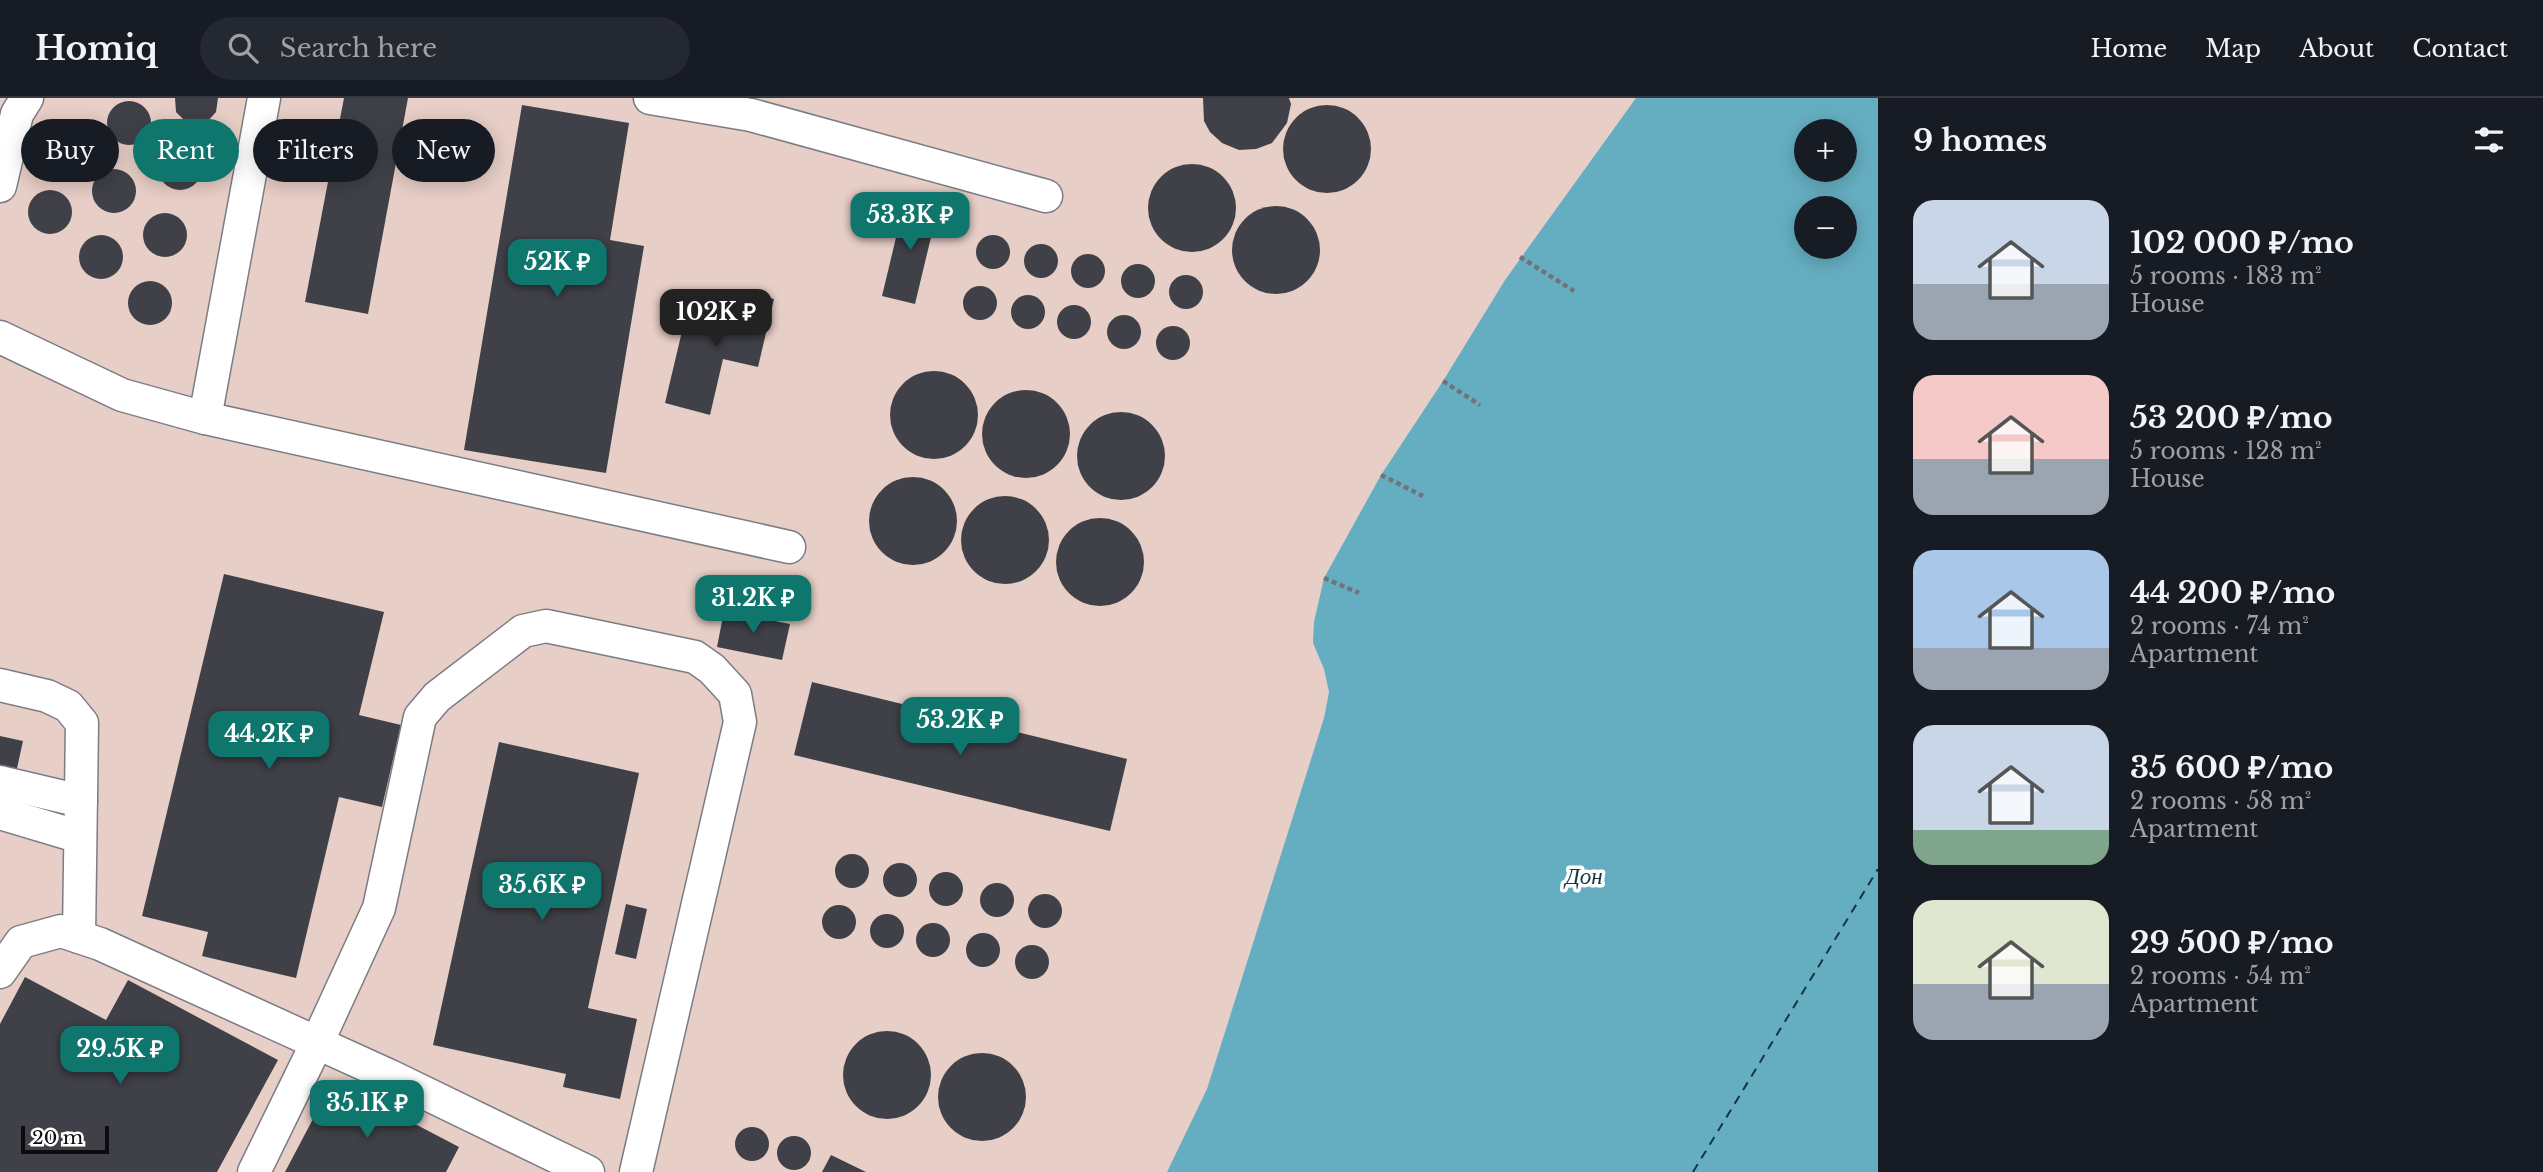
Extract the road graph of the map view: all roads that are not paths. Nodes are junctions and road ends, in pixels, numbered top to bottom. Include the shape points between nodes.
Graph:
1 (27, 98) edge
2 (264, 98) edge
3 (650, 98) edge
4 (0, 186) edge
5 (1046, 196) dead end
6 (0, 337) edge
7 (205, 418) junction
8 (789, 547) dead end
9 (0, 685) edge
10 (0, 782) edge
11 (81, 801) junction
12 (0, 813) edge
13 (80, 837) junction
14 (79, 937) junction
15 (0, 972) edge
16 (317, 1043) junction
17 (254, 1172) edge
18 (588, 1172) edge
19 (636, 1172) edge

1 - 4 lane via 17,114
2 - 7 lane
3 - 5 lane via 751,115
6 - 7 lane via 122,395
7 - 8 lane
9 - 11 lane via 47,696 68,706 82,723
10 - 11 lane
11 - 13 lane
12 - 13 lane
13 - 14 lane
14 - 15 lane via 61,931 21,942
14 - 16 lane
16 - 17 lane
16 - 18 lane
16 - 19 lane via 379,908 421,716 437,698 523,631 546,626 695,657 735,694 740,722

